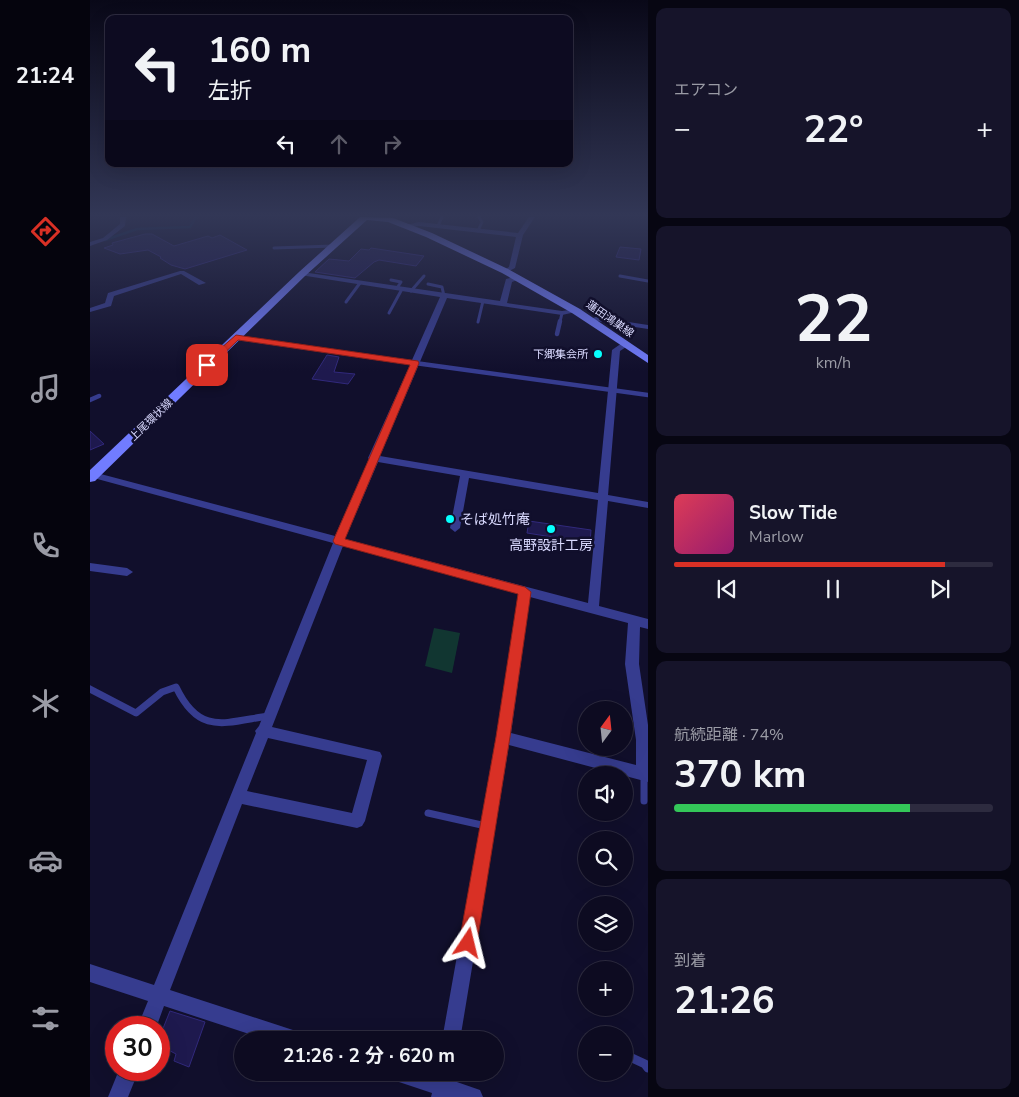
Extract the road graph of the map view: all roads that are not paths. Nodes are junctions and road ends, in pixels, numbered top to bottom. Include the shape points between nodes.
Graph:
1 (308, 268) edge
2 (499, 268) edge
3 (512, 268) edge
4 (505, 271) junction
5 (302, 274) junction
6 (424, 276) dead end
7 (620, 276) dead end
8 (519, 278) junction
9 (391, 280) dead end
10 (648, 281) edge
11 (202, 283) dead end
12 (360, 283) junction
13 (428, 284) dead end
14 (403, 290) junction
15 (444, 296) junction
16 (483, 301) junction
17 (346, 302) dead end
18 (502, 304) junction
19 (90, 310) edge
20 (576, 311) junction
21 (389, 313) dead end
22 (562, 313) junction
23 (590, 320) junction
24 (478, 322) dead end
25 (648, 327) edge
26 (557, 334) dead end
27 (236, 338) junction
28 (625, 345) junction
29 (648, 360) edge
30 (415, 363) junction
31 (613, 390) junction
32 (99, 396) dead end
33 (648, 396) edge
34 (90, 400) edge
35 (373, 458) junction
36 (464, 474) junction
37 (91, 475) edge
38 (602, 497) junction
39 (648, 505) edge
40 (455, 528) dead end
41 (339, 541) junction
42 (90, 567) edge
43 (127, 572) dead end
44 (525, 592) junction
45 (593, 610) junction
46 (641, 622) edge
47 (90, 689) edge
48 (268, 716) junction
49 (262, 731) junction
50 (503, 737) junction
51 (646, 774) edge
52 (237, 796) junction
53 (644, 801) dead end
54 (428, 813) dead end
55 (488, 826) junction
56 (90, 973) edge
57 (158, 996) junction
58 (150, 1016) edge
59 (268, 1031) edge
60 (454, 1031) edge
61 (633, 1058) edge
62 (648, 1068) edge
63 (125, 1081) edge
64 (427, 1081) edge
65 (444, 1086) edge
66 (118, 1097) edge
67 (473, 1097) edge

1 - 5 main road, 上尾環状線
2 - 4 main road, 蓮田鴻巣線
3 - 4 street
4 - 8 main road, 蓮田鴻巣線
5 - 12 street
5 - 27 main road, 上尾環状線
6 - 14 lane
7 - 10 lane
8 - 18 street via 509,281
8 - 20 main road, 蓮田鴻巣線
9 - 14 lane via 402,282
11 - 19 street via 182,272 111,295 108,304
12 - 14 street
12 - 17 lane
13 - 15 lane via 442,287
14 - 15 street
14 - 21 lane
15 - 16 street
15 - 30 street
16 - 18 street
16 - 24 lane
18 - 22 street
20 - 22 street
20 - 23 main road, 蓮田鴻巣線
22 - 26 lane
23 - 25 street
23 - 28 main road, 蓮田鴻巣線
27 - 30 street
27 - 37 main road, 上尾環状線
28 - 29 main road, 蓮田鴻巣線
28 - 31 street via 616,350
30 - 31 lane
30 - 35 street
31 - 33 lane
31 - 38 street
32 - 34 lane
35 - 36 street
35 - 41 street
36 - 38 street
36 - 40 street
37 - 41 street
38 - 39 street
38 - 45 street
41 - 44 street
41 - 48 street
42 - 43 street
44 - 45 street
44 - 50 street
45 - 46 street
46 - 51 street via 632,664
47 - 48 lane via 136,713 162,692 176,687 183,702 202,720 234,722
48 - 49 street
49 - 52 street
49 - 52 street via 375,756 358,821
50 - 51 street
50 - 55 street
51 - 53 lane
52 - 57 street
54 - 55 lane
55 - 60 street
56 - 57 street
57 - 58 street
57 - 59 street
61 - 62 lane
63 - 66 street
64 - 65 street
65 - 67 street

